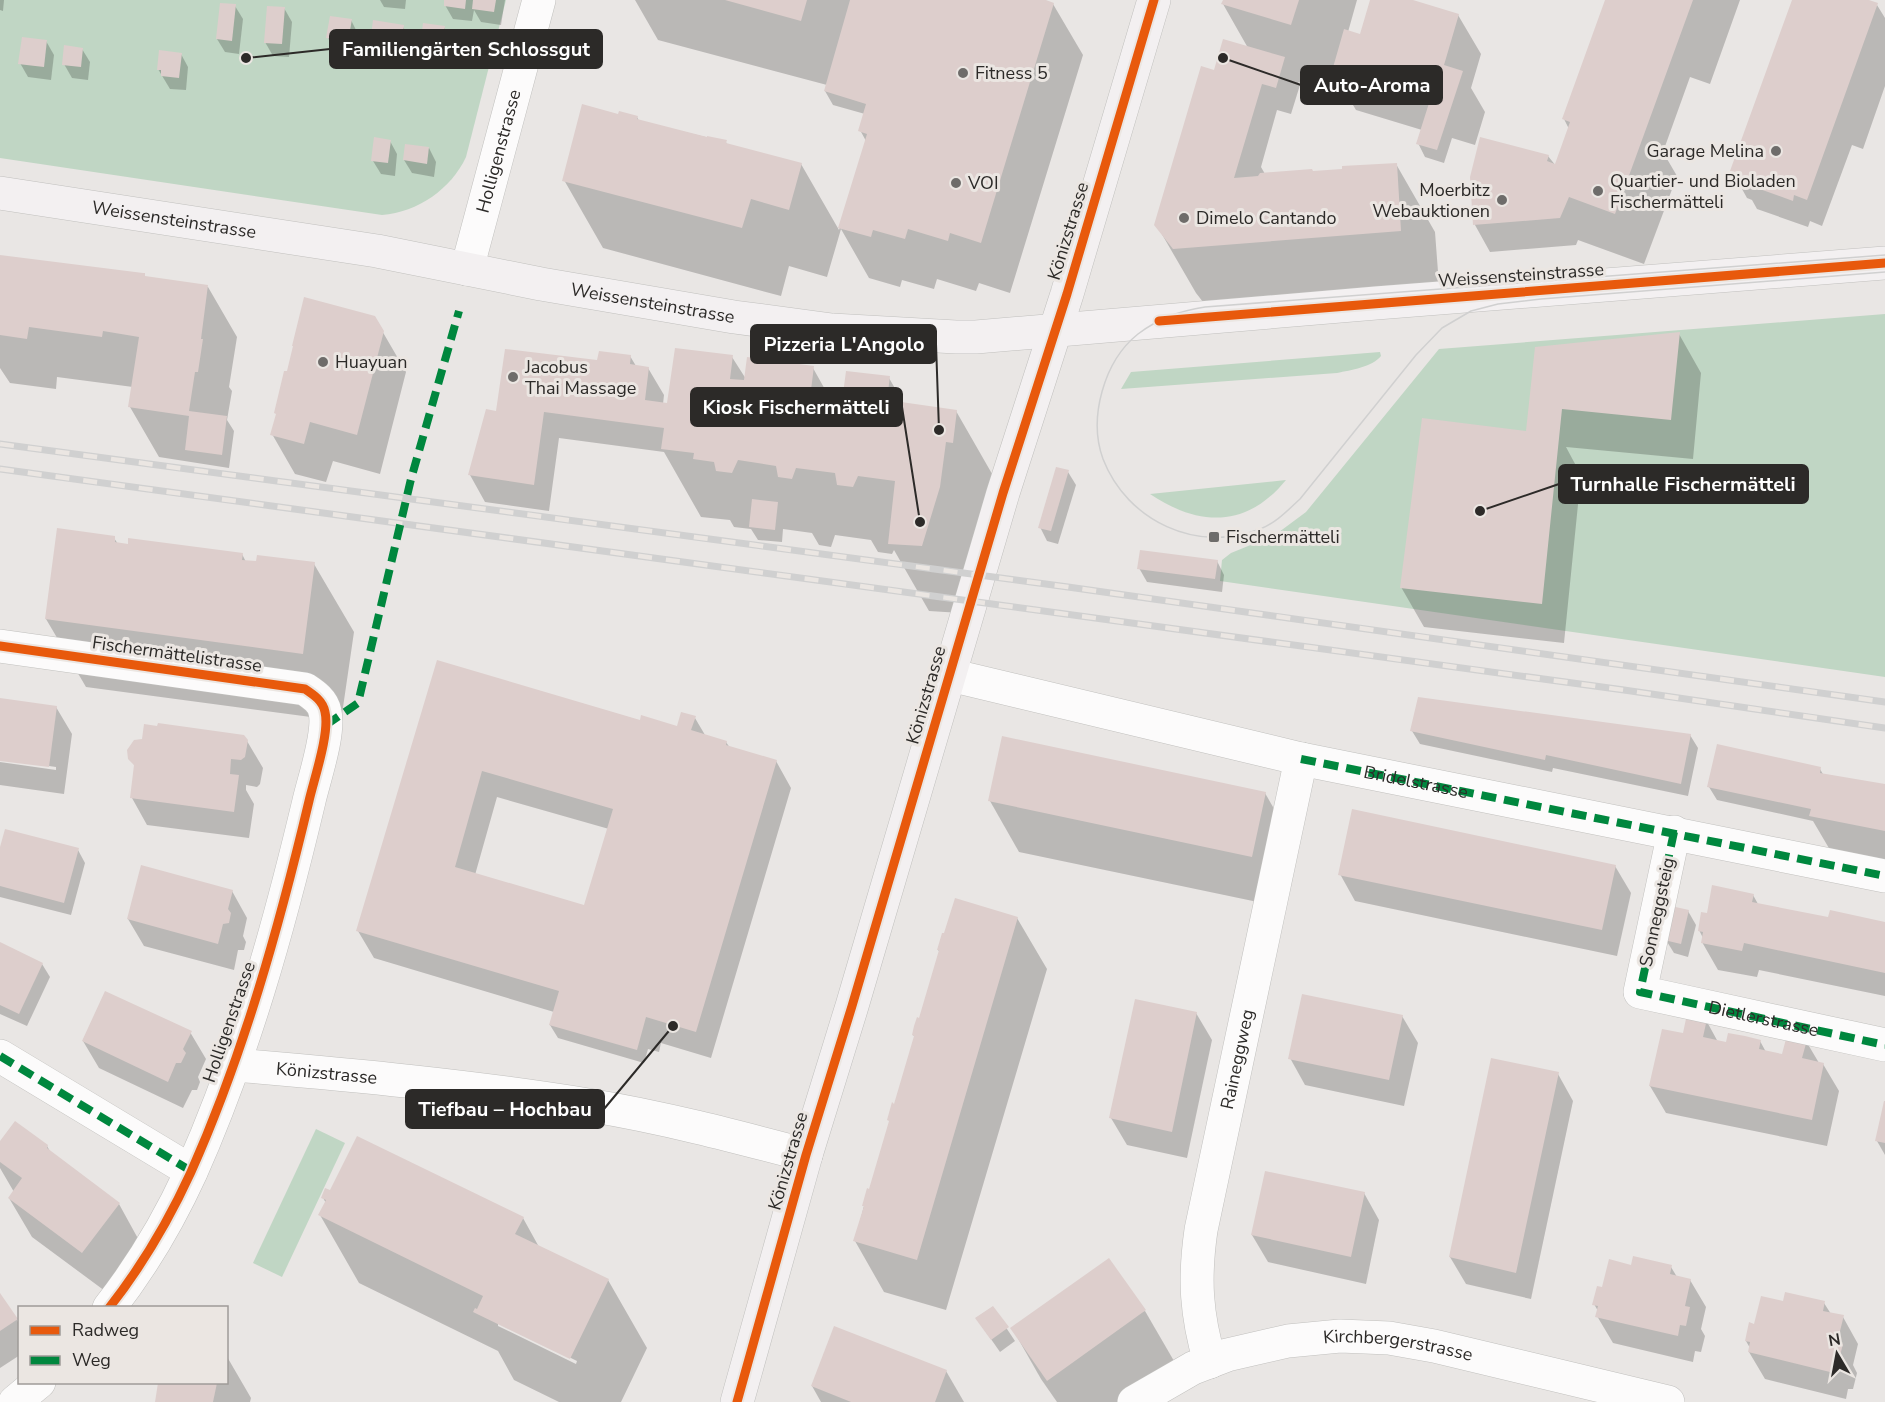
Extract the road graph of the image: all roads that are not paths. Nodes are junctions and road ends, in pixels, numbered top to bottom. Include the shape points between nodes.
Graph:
1 (539, 0) edge
2 (1154, 0) edge
3 (0, 194) edge
4 (1885, 263) edge
5 (467, 269) junction
6 (1055, 330) junction
7 (0, 646) edge
8 (950, 675) junction
9 (326, 725) joint
10 (1301, 759) junction
11 (1674, 832) junction
12 (1885, 876) edge
13 (1640, 992) joint
14 (1885, 1045) edge
15 (0, 1056) edge
16 (235, 1065) junction
17 (806, 1155) junction
18 (191, 1171) junction
19 (110, 1306) edge
20 (1210, 1362) junction
21 (38, 1384) edge
22 (15, 1402) edge
23 (737, 1402) edge
24 (1134, 1402) edge
25 (1668, 1402) edge

1 - 5 street, Holligenstrasse
2 - 6 main road, Könizstrasse
3 - 5 main road, Weissensteinstrasse via 377,251
4 - 6 main road, Weissensteinstrasse
5 - 6 main road, Weissensteinstrasse via 673,307 832,330 976,337
6 - 8 main road, Könizstrasse
7 - 9 street, Fischermättelistrasse via 305,689 320,700
8 - 10 street, Bridelstrasse
8 - 17 main road, Könizstrasse
9 - 16 street, Holligenstrasse via 288,890
10 - 11 street, Bridelstrasse
10 - 20 street, Raineggweg via 1201,1230 1197,1307
11 - 12 street, Bridelstrasse
11 - 13 street, Sonneggsteig
13 - 14 street, Dietlerstrasse
15 - 18 street
16 - 17 street, Könizstrasse via 587,1105 714,1130
16 - 18 street, Holligenstrasse
17 - 23 main road, Könizstrasse
18 - 19 street, Holligenstrasse via 169,1217
20 - 24 street, Kirchbergerstrasse
20 - 25 street, Kirchbergerstrasse via 1263,1345 1367,1336 1434,1346
21 - 22 street

